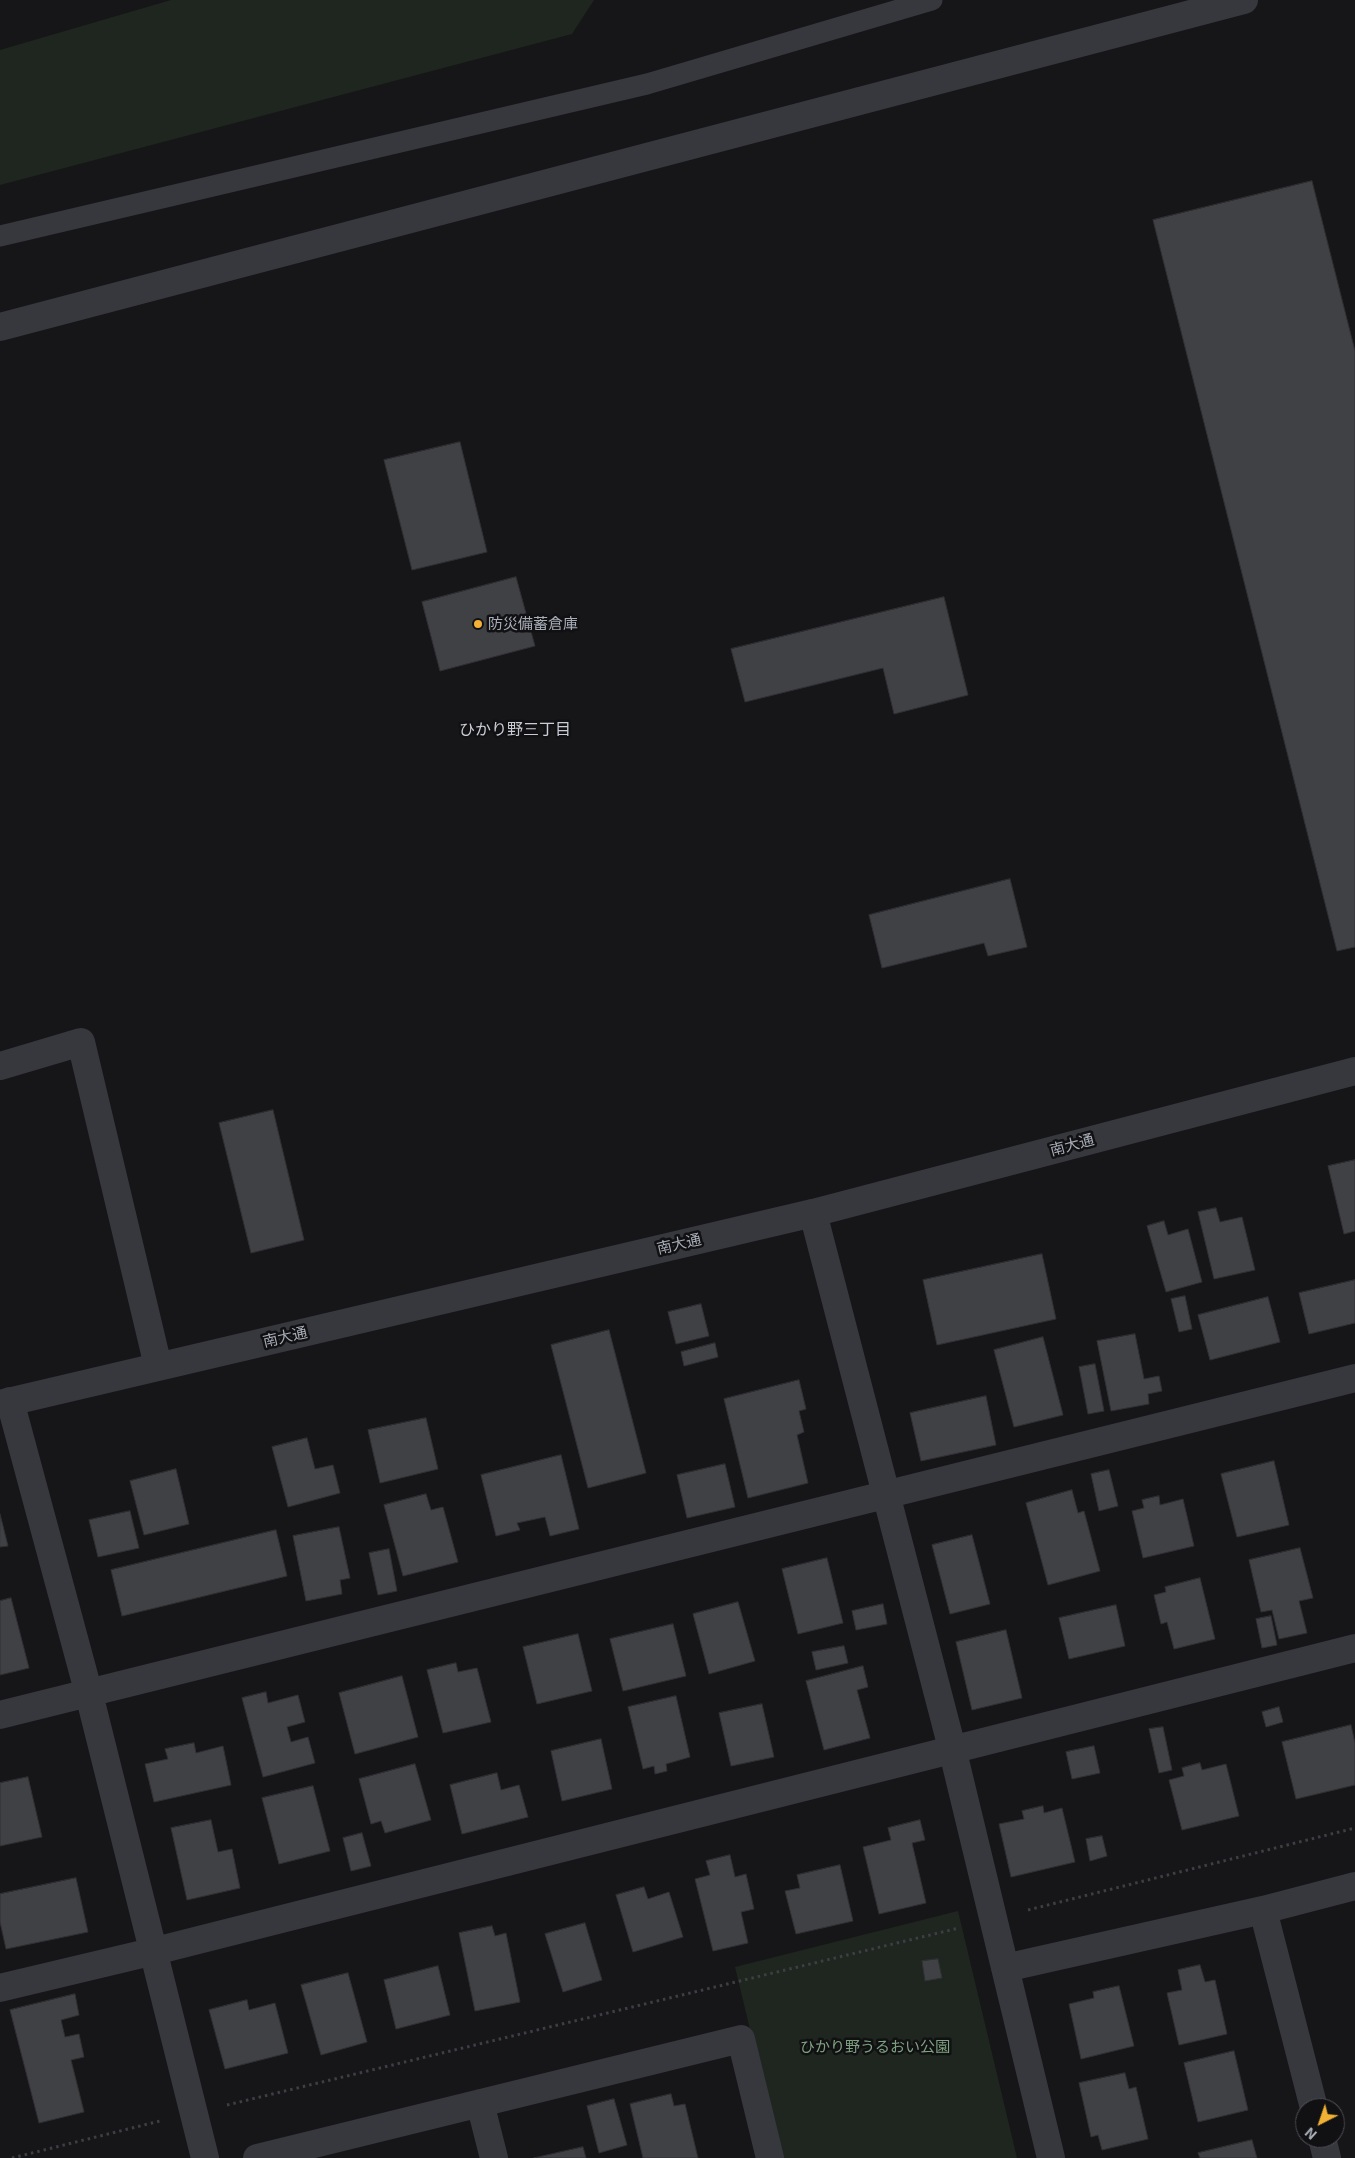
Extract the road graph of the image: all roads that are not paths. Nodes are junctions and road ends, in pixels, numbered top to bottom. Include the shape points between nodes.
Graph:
1 (932, 0) edge
2 (1244, 0) edge
3 (0, 236) edge
4 (0, 327) edge
5 (0, 1066) edge
6 (1355, 1071) edge
7 (813, 1213) junction
8 (158, 1366) junction
9 (1355, 1378) edge
10 (5, 1402) edge
11 (887, 1496) junction
12 (1355, 1648) edge
13 (90, 1694) junction
14 (0, 1715) edge
15 (952, 1748) junction
16 (1355, 1886) edge
17 (1263, 1910) junction
18 (155, 1951) junction
19 (1005, 1968) junction
20 (0, 1988) edge
21 (1311, 2098) edge
22 (480, 2103) junction
23 (205, 2158) edge
24 (257, 2158) edge
25 (494, 2158) edge
26 (770, 2158) edge
27 (1051, 2158) edge

1 - 3 lane via 647,84
2 - 4 street
5 - 8 street via 81,1042
6 - 7 street, 南大通
7 - 8 street, 南大通
7 - 11 street
8 - 10 street, 南大通
9 - 11 street
10 - 13 street
11 - 13 street
11 - 15 street
12 - 15 street
13 - 14 street
13 - 18 street
15 - 18 street
15 - 19 street
16 - 17 street
17 - 19 street
17 - 21 street
18 - 20 street
18 - 23 street
19 - 27 street
22 - 24 street
22 - 25 street
22 - 26 street via 741,2039

